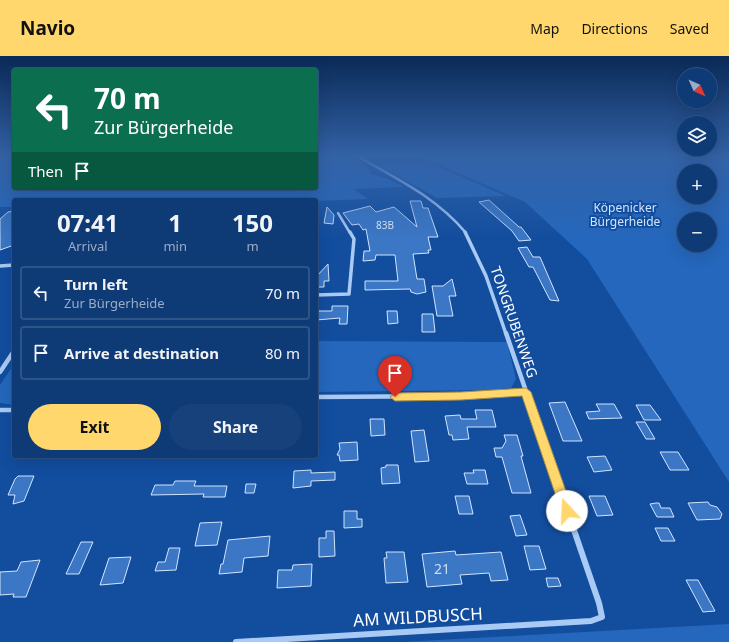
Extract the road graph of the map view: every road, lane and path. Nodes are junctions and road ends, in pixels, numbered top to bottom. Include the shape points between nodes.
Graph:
1 (405, 183) edge
2 (338, 213) dead end
3 (12, 265) edge
4 (0, 266) edge
5 (318, 295) edge
6 (12, 354) edge
7 (0, 372) edge
8 (526, 392) junction
9 (318, 397) edge
10 (0, 410) edge
11 (12, 410) edge
12 (602, 617) joint
13 (236, 642) edge

1 - 8 street, TONGRUBENWEG via 432,199 467,234 486,276
2 - 5 street via 354,239 349,294
3 - 4 street
6 - 7 street
8 - 9 street via 453,396
8 - 12 street, TONGRUBENWEG
10 - 11 street
12 - 13 street, AM WILDBUSCH via 591,621

